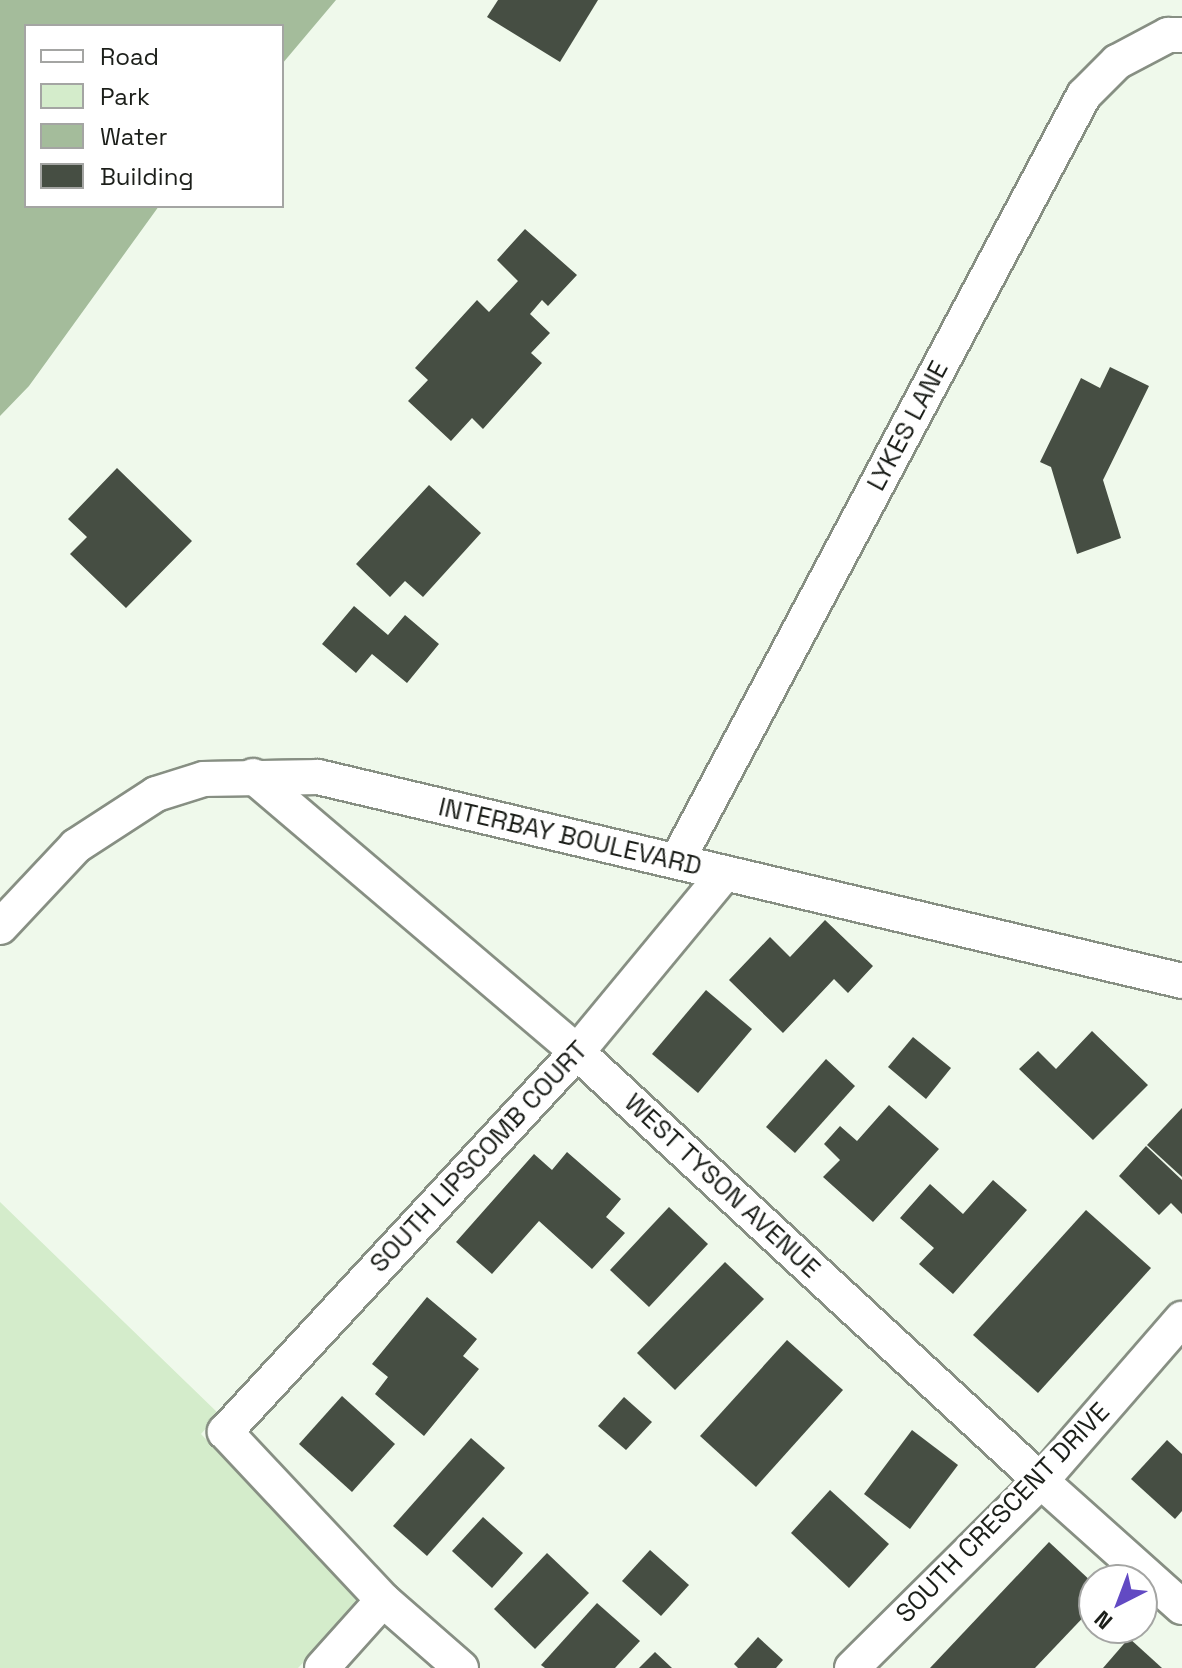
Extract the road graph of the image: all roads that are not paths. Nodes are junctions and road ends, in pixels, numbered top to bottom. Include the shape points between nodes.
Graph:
1 (1182, 35) edge
2 (253, 776) junction
3 (677, 861) junction
4 (724, 874) junction
5 (0, 927) edge
6 (1182, 981) edge
7 (577, 1052) junction
8 (1182, 1319) edge
9 (1041, 1481) junction
10 (383, 1600) junction
11 (1182, 1607) edge
12 (322, 1668) edge
13 (461, 1668) edge
14 (852, 1668) edge

1 - 3 street, LYKES LANE via 1168,35 1117,62 1084,95
2 - 3 street, INTERBAY BOULEVARD via 318,777
2 - 5 street, INTERBAY BOULEVARD via 204,779 156,794 76,846
2 - 7 street, WEST TYSON AVENUE
3 - 4 street, INTERBAY BOULEVARD
4 - 6 street, INTERBAY BOULEVARD
4 - 7 street, SOUTH LIPSCOMB COURT
7 - 9 street, WEST TYSON AVENUE
7 - 10 street, SOUTH LIPSCOMB COURT via 225,1432
8 - 9 street, SOUTH CRESCENT DRIVE
9 - 11 street, WEST TYSON AVENUE
9 - 14 street, SOUTH CRESCENT DRIVE
10 - 12 street
10 - 13 street

